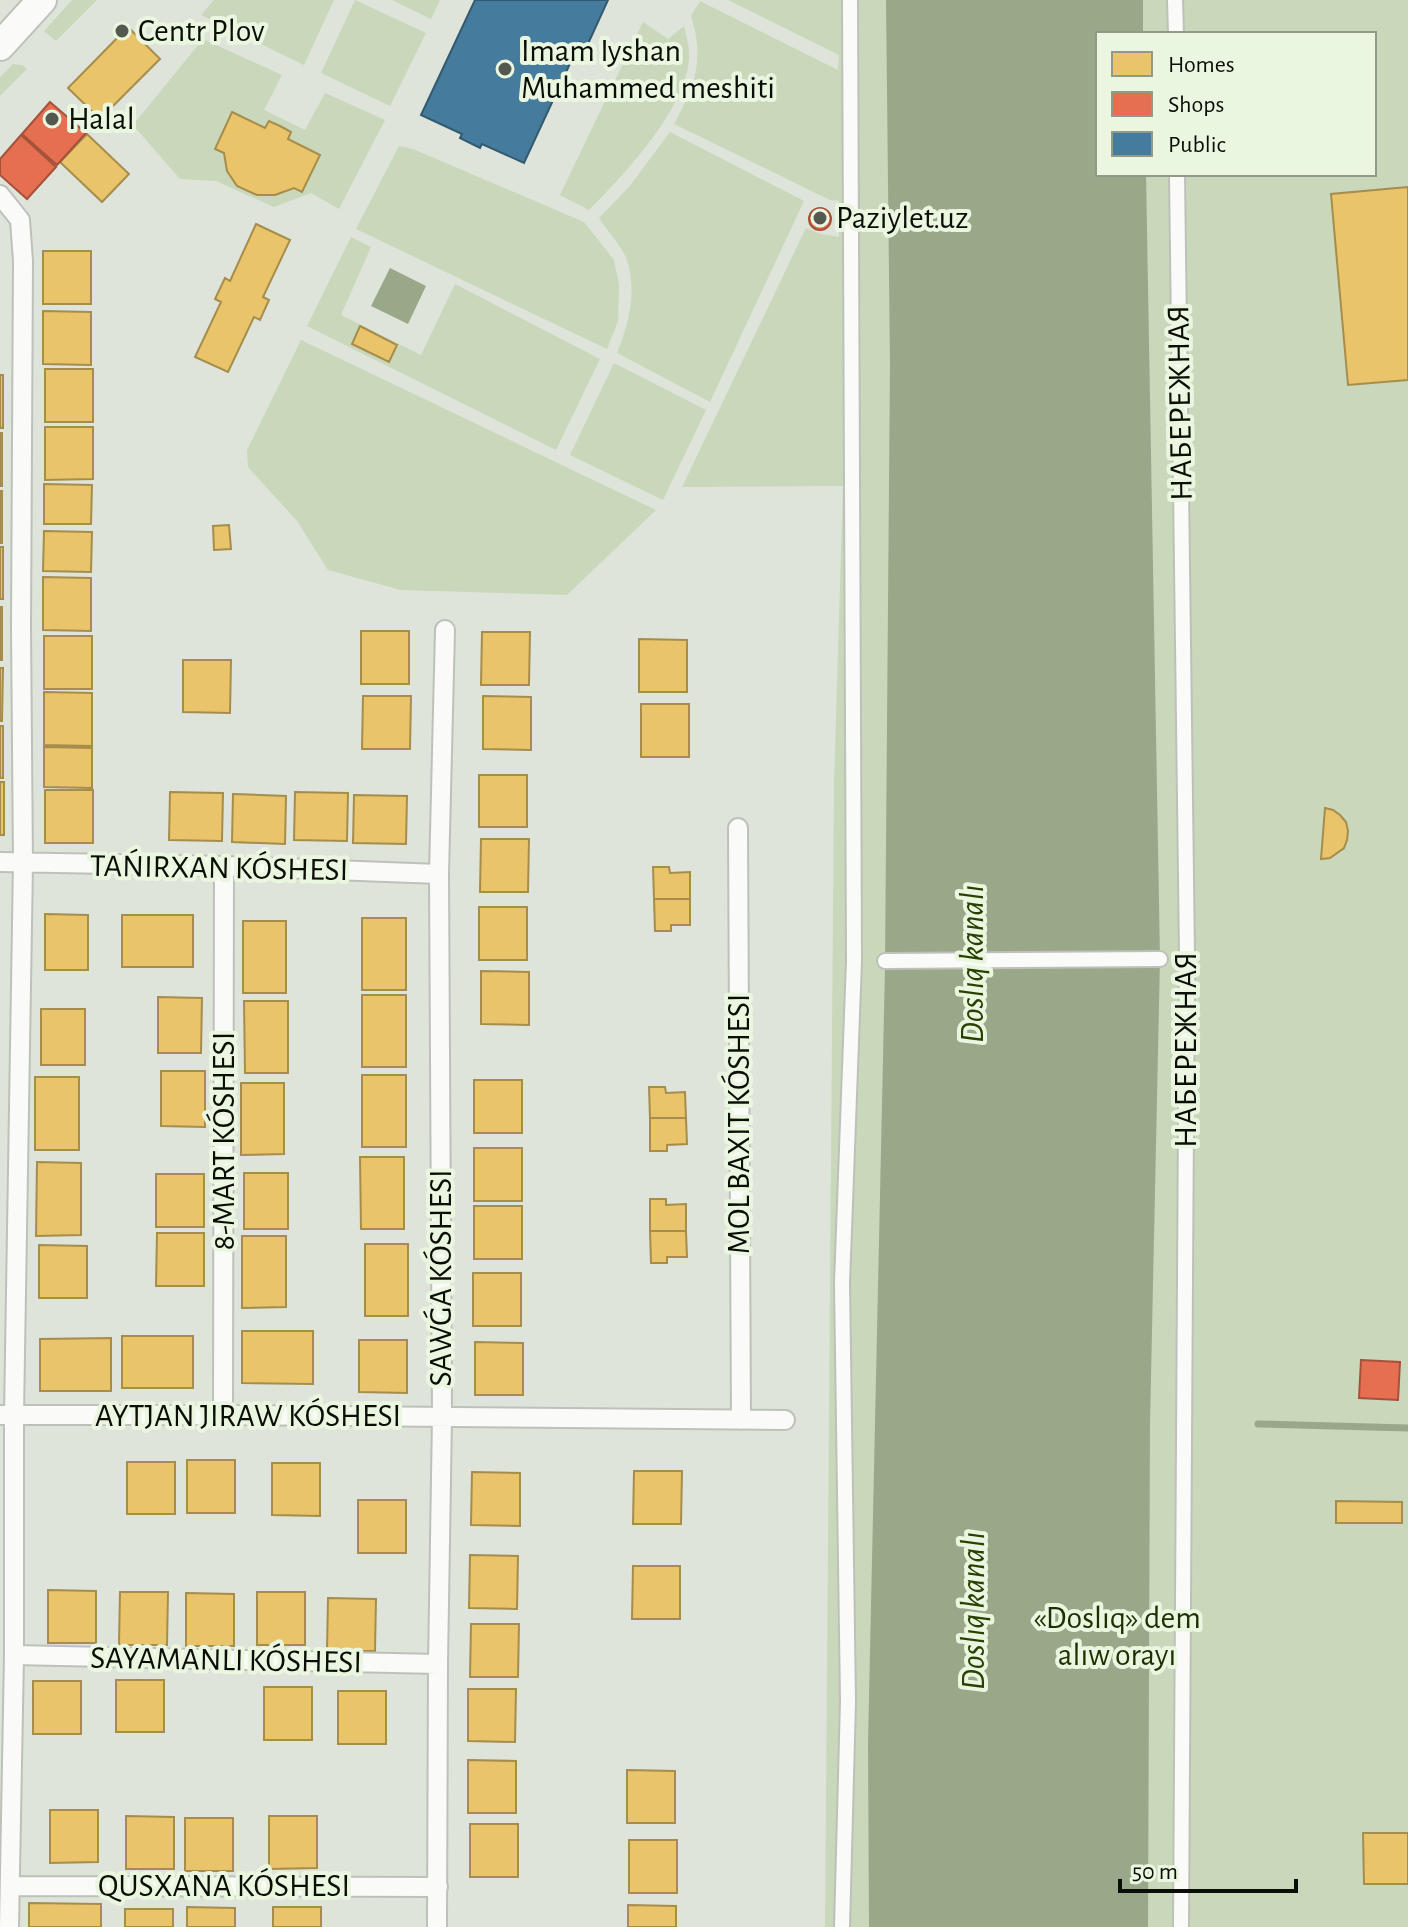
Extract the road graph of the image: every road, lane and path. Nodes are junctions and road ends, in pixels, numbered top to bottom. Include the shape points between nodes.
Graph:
1 (42, 0) edge
2 (850, 0) edge
3 (1175, 0) edge
4 (1176, 32) edge
5 (0, 46) edge
6 (1177, 176) edge
7 (0, 195) edge
8 (445, 630) dead end
9 (738, 828) dead end
10 (0, 862) edge
11 (23, 863) junction
12 (224, 866) junction
13 (439, 874) junction
14 (1160, 959) dead end
15 (885, 961) dead end
16 (7, 1415) edge
17 (223, 1415) junction
18 (442, 1417) junction
19 (741, 1420) junction
20 (785, 1420) dead end
21 (14, 1655) junction
22 (438, 1664) junction
23 (10, 1886) junction
24 (438, 1887) junction
25 (9, 1927) edge
26 (437, 1927) edge
27 (842, 1927) edge
28 (1181, 1927) edge

1 - 5 main road
2 - 27 street via 854,961 842,1283 848,1701
3 - 4 street
6 - 28 street, НАБЕРЕЖНАЯ via 1187,956
7 - 11 street via 20,220 23,261
8 - 13 street, SAWǴA KÓSHESI
9 - 19 street
10 - 11 street, TAŃIRXAN KÓSHESI
11 - 12 street, TAŃIRXAN KÓSHESI
11 - 16 street
12 - 13 street, TAŃIRXAN KÓSHESI
12 - 17 street, 8-MART KÓSHESI
13 - 18 street, SAWǴA KÓSHESI
14 - 15 street
16 - 17 street
16 - 21 street
17 - 18 street
18 - 19 street
18 - 22 street, SAWǴA KÓSHESI
19 - 20 street
21 - 22 street
21 - 23 street
22 - 24 street, SAWǴA KÓSHESI
23 - 24 street, QUSXANA KÓSHESI
23 - 25 street
24 - 26 street, SAWǴA KÓSHESI

